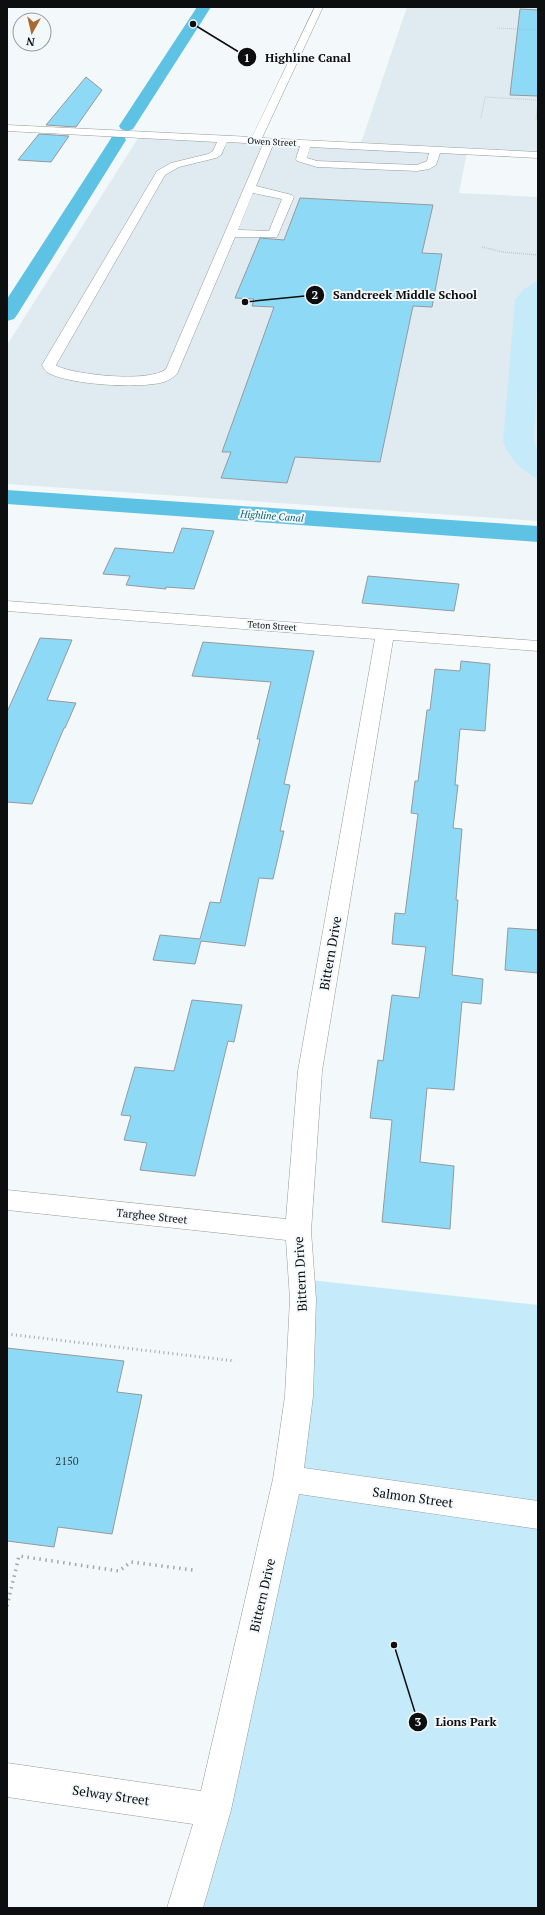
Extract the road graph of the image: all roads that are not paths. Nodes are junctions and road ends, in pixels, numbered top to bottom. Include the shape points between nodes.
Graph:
1 (319, 7) edge
2 (7, 128) edge
3 (223, 140) junction
4 (255, 141) junction
5 (269, 142) junction
6 (306, 144) junction
7 (435, 150) junction
8 (538, 155) edge
9 (249, 189) junction
10 (230, 233) junction
11 (7, 606) edge
12 (385, 634) junction
13 (538, 646) edge
14 (7, 1200) edge
15 (298, 1231) junction
16 (288, 1480) junction
17 (538, 1515) edge
18 (7, 1780) edge
19 (214, 1810) junction
20 (185, 1908) edge

1 - 4 street
2 - 3 street, Owen Street
3 - 4 street, Owen Street
3 - 10 street via 217,153 212,156 175,165 160,173 50,365 51,369 79,377 143,381 158,380 166,376 172,371
4 - 5 street, Owen Street
5 - 6 street, Owen Street
5 - 9 street
6 - 7 street, Owen Street
6 - 7 street via 302,158 304,161 333,164 425,168 432,163
7 - 8 street, Owen Street
9 - 10 street
9 - 10 street via 288,197 273,235
11 - 12 street, Teton Street
12 - 13 street, Teton Street
12 - 15 street, Bittern Drive via 310,1071
14 - 15 street, Targhee Street
15 - 16 street, Bittern Drive via 303,1299 300,1396
16 - 17 street, Salmon Street
16 - 19 street, Bittern Drive
18 - 19 street, Selway Street
19 - 20 street, Bittern Drive

